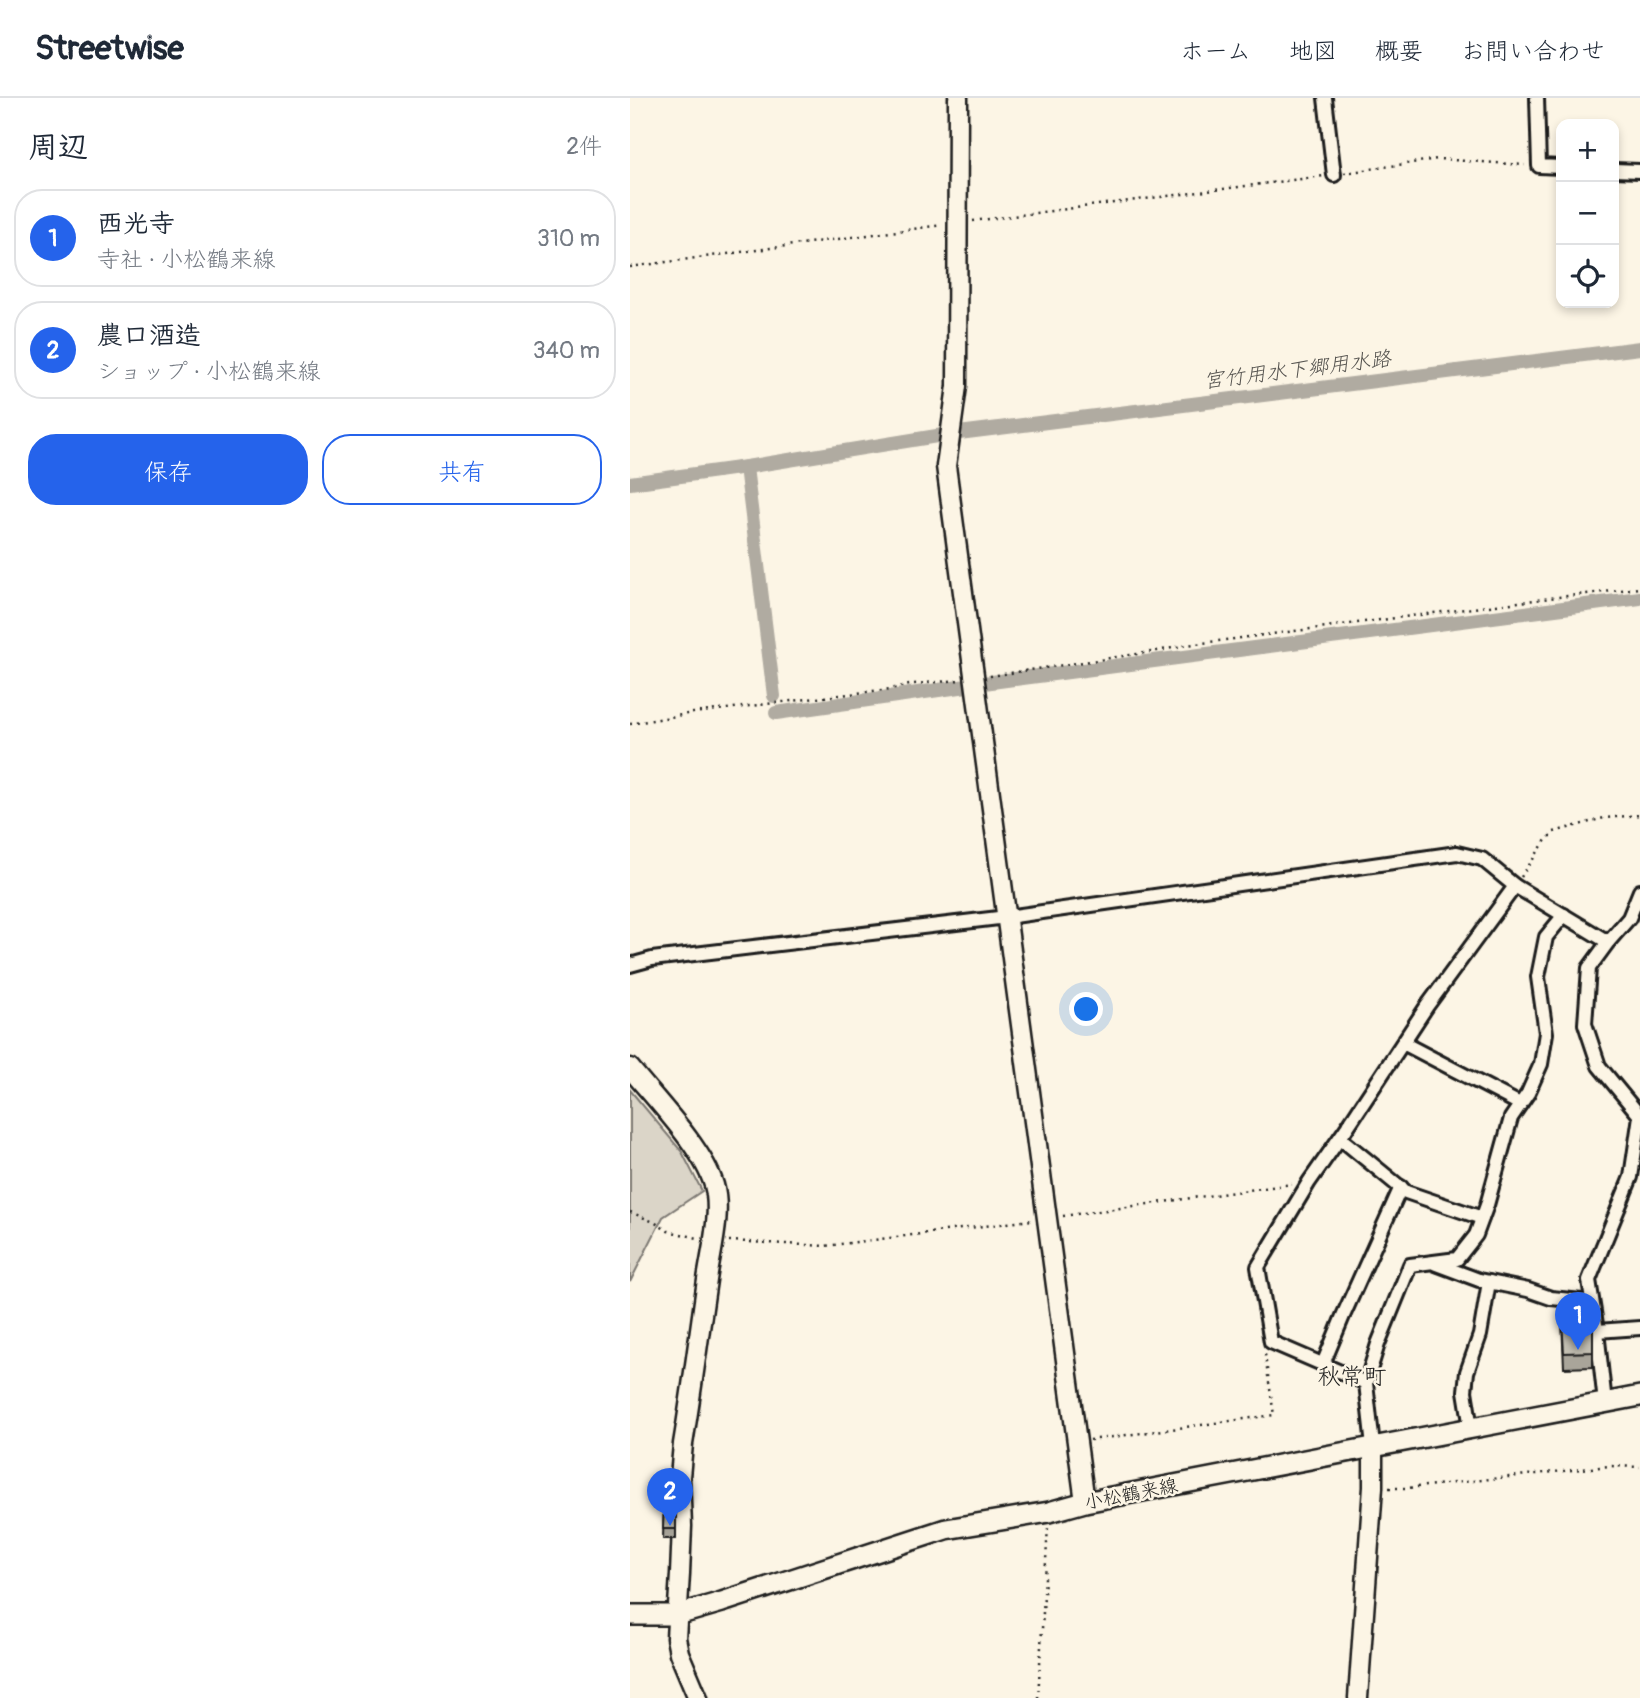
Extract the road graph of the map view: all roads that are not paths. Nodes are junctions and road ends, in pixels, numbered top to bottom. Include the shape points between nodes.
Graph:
1 (958, 98) edge
2 (1325, 98) edge
3 (1538, 98) edge
4 (1556, 167) edge
5 (1619, 170) edge
6 (1640, 171) edge
7 (1334, 175) road end
8 (1515, 886) junction
9 (1640, 891) edge
10 (1564, 915) junction
11 (1007, 917) junction
12 (1635, 919) edge
13 (1608, 942) junction
14 (630, 965) edge
15 (1403, 1043) junction
16 (630, 1068) edge
17 (1520, 1104) junction
18 (1340, 1138) junction
19 (1401, 1187) junction
20 (1482, 1219) junction
21 (1432, 1262) junction
22 (1489, 1282) junction
23 (1592, 1302) junction
24 (1640, 1328) edge
25 (1597, 1331) junction
26 (1323, 1364) junction
27 (1366, 1383) junction
28 (1640, 1396) edge
29 (1605, 1403) junction
30 (1471, 1428) junction
31 (1373, 1446) junction
32 (1085, 1502) junction
33 (630, 1615) edge
34 (677, 1615) junction
35 (698, 1698) edge
36 (1357, 1698) edge

1 - 11 street via 957,386 946,466
2 - 7 street
3 - 4 street via 1539,166
5 - 6 street
8 - 10 street
8 - 11 street via 1482,859 1457,853
8 - 15 street
9 - 12 street
10 - 13 street
10 - 17 street via 1546,937 1538,977 1546,1032 1541,1064
11 - 14 street
11 - 32 street
12 - 13 street
13 - 23 street via 1589,968 1585,1024 1599,1066 1640,1116 1631,1177 1589,1280
15 - 17 street
15 - 18 street
16 - 34 street via 706,1166 716,1196 683,1444
17 - 20 street via 1511,1118
18 - 19 street
18 - 26 street via 1258,1267 1271,1342
19 - 20 street
19 - 26 street
20 - 21 street via 1457,1259
21 - 22 street
21 - 27 street via 1410,1265
22 - 23 street via 1551,1298
22 - 30 street via 1480,1335 1467,1372
23 - 25 street
24 - 25 street
25 - 29 street
26 - 27 street
27 - 31 street
28 - 29 main road, 小松鶴来線
29 - 30 main road, 小松鶴来線
30 - 31 main road, 小松鶴来線
31 - 32 main road, 小松鶴来線
31 - 36 street
32 - 34 main road, 小松鶴来線 via 1049,1513 946,1528
33 - 34 main road, 小松鶴来線
34 - 35 street via 678,1653

